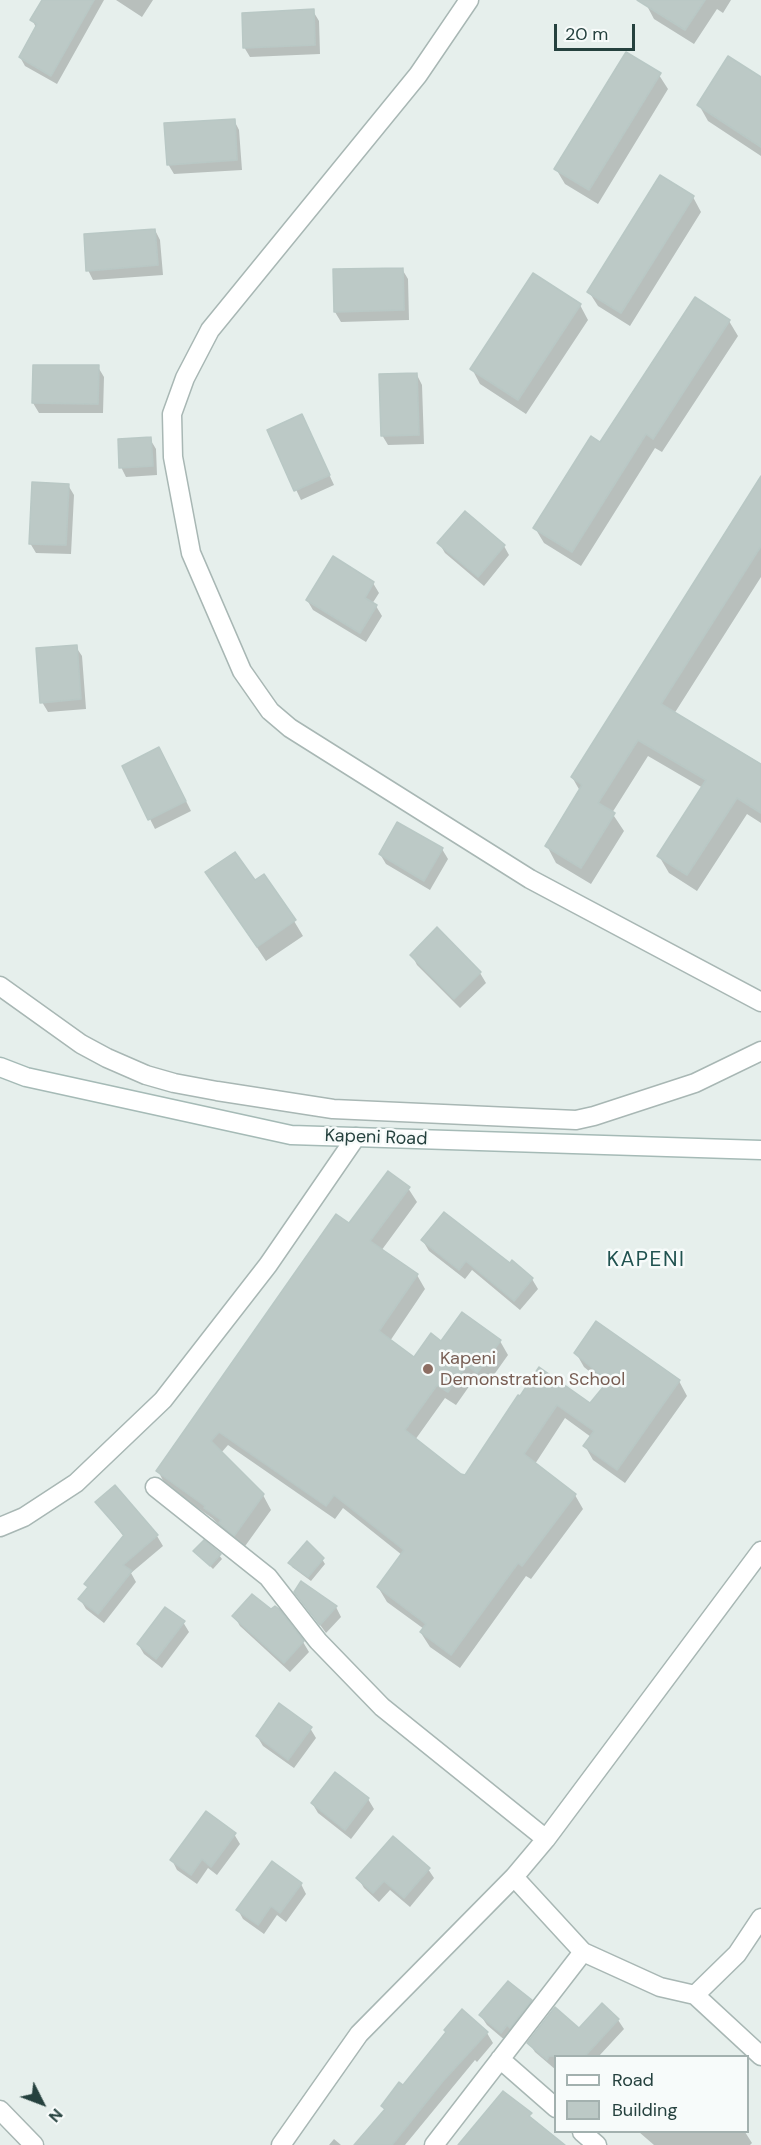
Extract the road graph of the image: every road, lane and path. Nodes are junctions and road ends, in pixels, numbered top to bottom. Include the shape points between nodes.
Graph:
1 (469, 0) edge
2 (0, 986) edge
3 (761, 1002) edge
4 (761, 1052) edge
5 (0, 1067) edge
6 (356, 1137) junction
7 (761, 1150) edge
8 (155, 1487) dead end
9 (0, 1527) edge
10 (761, 1551) edge
11 (546, 1839) junction
12 (514, 1877) junction
13 (761, 1918) edge
14 (583, 1952) junction
15 (695, 1995) junction
16 (761, 2056) edge
17 (500, 2059) junction
18 (554, 2107) edge
19 (0, 2110) edge
20 (583, 2133) edge
21 (34, 2145) edge
22 (281, 2145) edge
23 (434, 2145) edge
24 (597, 2145) edge

1 - 3 street via 418,75 210,330 185,378 172,414 173,457 191,553 242,670 270,711 290,728 530,879
2 - 4 street via 81,1044 146,1075 195,1087 333,1109 576,1120 695,1083
5 - 6 street, Kapeni Road via 26,1077 291,1136
6 - 7 street, Kapeni Road
6 - 9 street via 268,1265 164,1400 76,1483 24,1517
8 - 11 street via 268,1577 318,1641 382,1707
10 - 11 street
11 - 12 street
12 - 14 street
12 - 22 street via 359,2034
13 - 15 street via 737,1953
14 - 15 street via 660,1987
14 - 17 street
15 - 16 street
17 - 18 street
17 - 23 street
19 - 21 street
20 - 24 street

